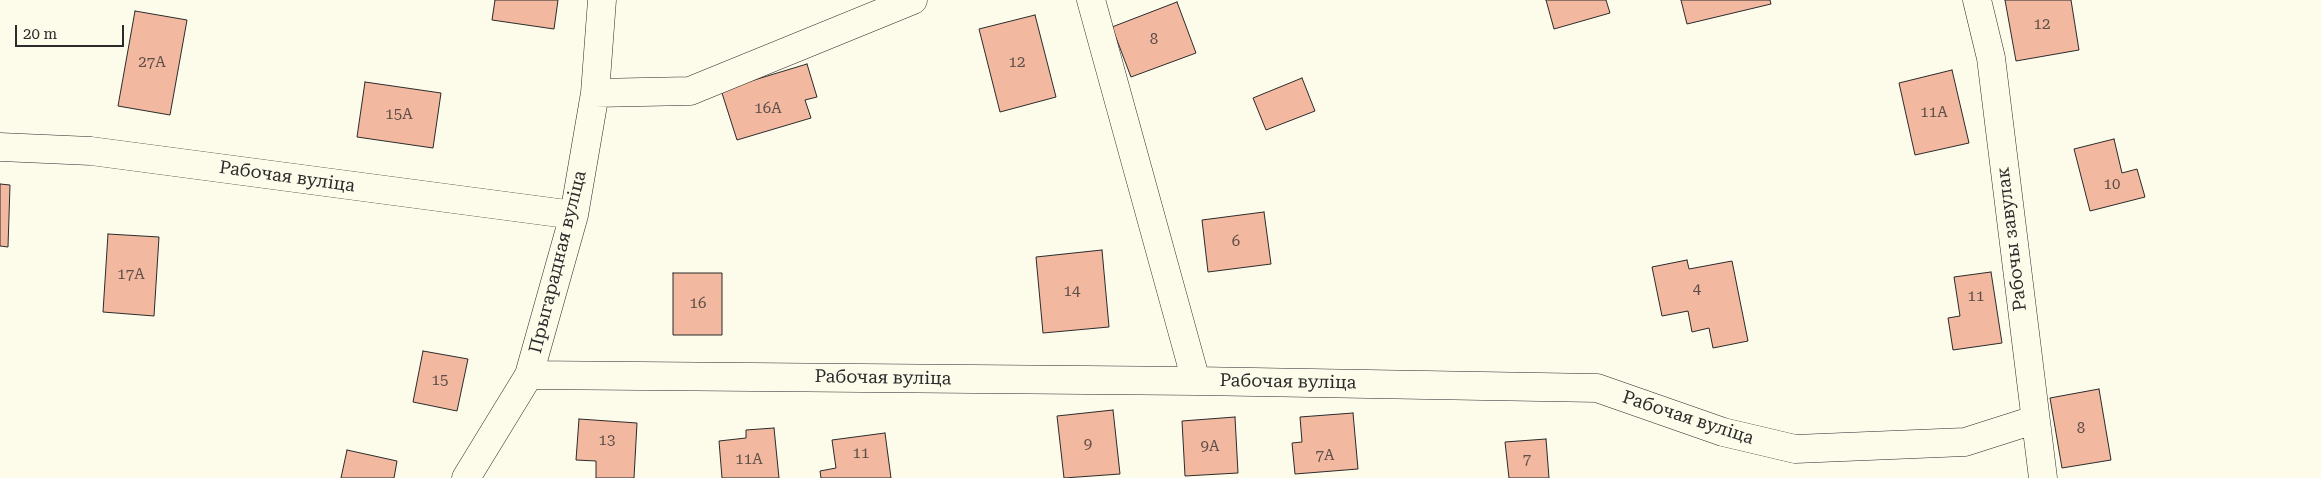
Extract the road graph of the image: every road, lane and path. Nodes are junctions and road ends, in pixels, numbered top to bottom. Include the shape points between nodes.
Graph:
1 (602, 0) edge
2 (914, 0) edge
3 (1091, 0) edge
4 (1977, 0) edge
5 (595, 94) junction
6 (0, 147) edge
7 (574, 215) junction
8 (529, 375) junction
9 (1196, 381) junction
10 (2034, 420) junction
11 (466, 478) edge
12 (2043, 478) edge

1 - 5 street, Прыгарадная вуліца
2 - 5 street via 690,91
3 - 9 street
4 - 10 street, Рабочы завулак via 1991,58
5 - 7 street, Прыгарадная вуліца
6 - 7 street, Рабочая вуліца via 91,151
7 - 8 street, Прыгарадная вуліца
8 - 9 street, Рабочая вуліца
8 - 11 street, Прыгарадная вуліца
9 - 10 street, Рабочая вуліца via 1597,388 1723,432 1795,449 1965,442
10 - 12 street, Рабочы завулак

